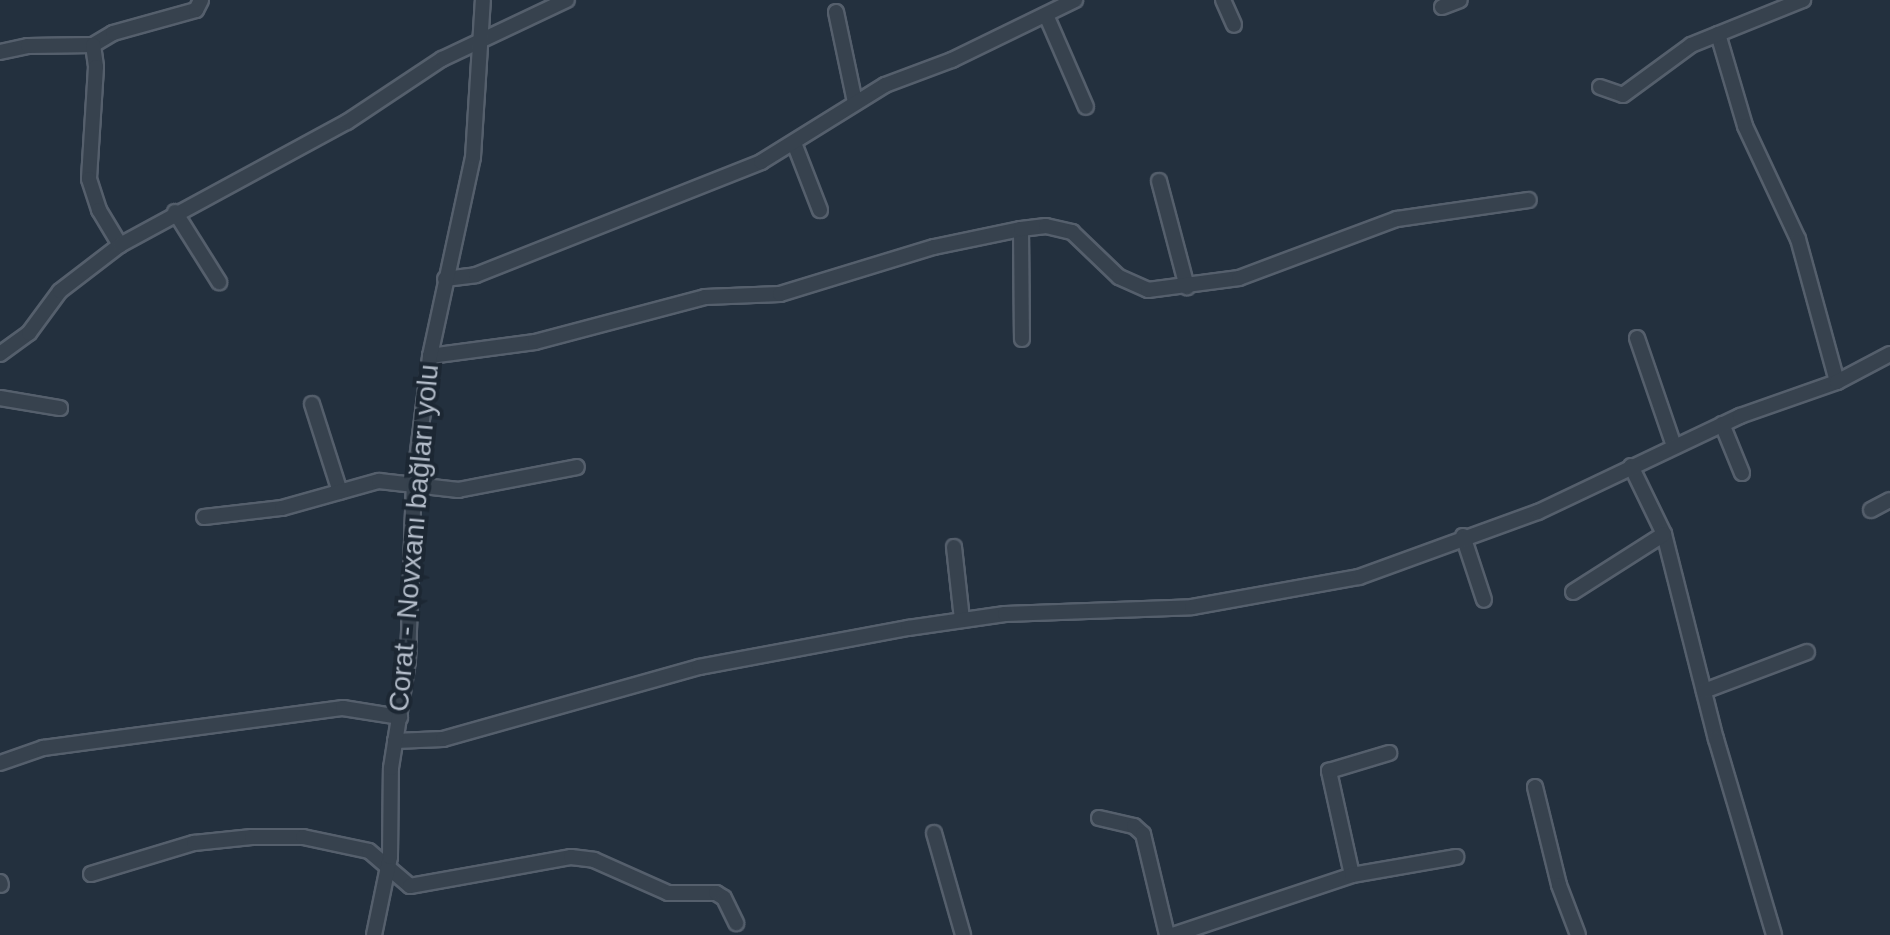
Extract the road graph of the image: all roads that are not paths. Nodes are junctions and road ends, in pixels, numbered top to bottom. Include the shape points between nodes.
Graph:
1 (201, 0) edge
2 (483, 0) edge
3 (567, 0) edge
4 (1075, 0) edge
5 (1223, 0) edge
6 (1460, 0) edge
7 (1803, 0) edge
8 (1442, 7) dead end
9 (836, 12) dead end
10 (1046, 15) junction
11 (1234, 25) dead end
12 (1718, 34) junction
13 (478, 40) junction
14 (93, 45) junction
15 (0, 52) edge
16 (1600, 87) dead end
17 (855, 102) junction
18 (1086, 107) dead end
19 (794, 143) junction
20 (1159, 181) dead end
21 (1529, 200) dead end
22 (820, 210) dead end
23 (175, 212) junction
24 (1021, 229) junction
25 (120, 245) junction
26 (445, 279) junction
27 (219, 282) dead end
28 (1187, 287) junction
29 (1637, 338) dead end
30 (1022, 339) dead end
31 (0, 354) edge
32 (1890, 354) edge
33 (430, 356) junction
34 (1837, 382) junction
35 (0, 398) edge
36 (312, 404) dead end
37 (60, 408) dead end
38 (1722, 424) junction
39 (1674, 446) junction
40 (1631, 466) junction
41 (577, 467) dead end
42 (1742, 473) dead end
43 (414, 483) junction
44 (340, 492) junction
45 (1890, 500) edge
46 (1871, 510) dead end
47 (204, 517) dead end
48 (1664, 534) junction
49 (1463, 536) junction
50 (954, 547) dead end
51 (1573, 592) dead end
52 (1484, 600) dead end
53 (962, 619) junction
54 (1807, 652) dead end
55 (1704, 691) junction
56 (400, 717) junction
57 (395, 741) junction
58 (1389, 753) dead end
59 (0, 763) edge
60 (1535, 787) dead end
61 (1099, 818) dead end
62 (934, 833) dead end
63 (1456, 857) dead end
64 (389, 865) junction
65 (91, 874) dead end
66 (1352, 875) junction
67 (736, 923) dead end
68 (374, 935) edge
69 (963, 935) edge
70 (1170, 935) edge
71 (1578, 935) edge
72 (1774, 935) edge

1 - 14 street via 196,10 113,33
2 - 13 street, Corat - Novxanı bağları yolu
3 - 13 street
4 - 10 street
5 - 11 street
6 - 8 street
7 - 12 street
9 - 17 street
10 - 17 street
10 - 18 street
12 - 16 street via 1681,51 1623,95
12 - 34 street via 1745,126 1805,259
13 - 23 street via 347,122
13 - 26 street, Corat - Novxanı bağları yolu via 473,157
14 - 15 street
14 - 25 street via 89,179 99,210
17 - 19 street
19 - 22 street
19 - 26 street via 761,162 476,275
20 - 28 street
21 - 28 street via 1397,219 1239,278
23 - 25 street
23 - 27 street
24 - 28 street via 1046,226 1072,232 1132,285 1148,290
24 - 30 street
24 - 33 street via 934,247 780,294 705,297 535,342
25 - 31 street via 60,291 29,333
26 - 33 street, Corat - Novxanı bağları yolu
29 - 39 street
32 - 34 street
33 - 43 street, Corat - Novxanı bağları yolu
34 - 38 street
35 - 37 street
36 - 44 street
38 - 39 street
38 - 42 street
39 - 40 street
40 - 48 street
40 - 49 street via 1538,512
41 - 43 street via 458,490
43 - 44 street via 379,481
43 - 56 street, Corat - Novxanı bağları yolu via 411,630
44 - 47 street via 256,513
45 - 46 street
48 - 51 street
48 - 55 street
49 - 52 street
49 - 53 street via 1359,577 1321,586 1192,607
50 - 53 street
53 - 57 street via 699,667 443,739
54 - 55 street
55 - 72 street
56 - 57 street, Corat - Novxanı bağları yolu
56 - 59 street via 343,708 43,748
57 - 64 street, Corat - Novxanı bağları yolu
58 - 66 street via 1329,771
60 - 71 street via 1559,885
61 - 70 street via 1134,826 1143,834
62 - 69 street
63 - 66 street
64 - 65 street via 369,851 326,840 252,837 194,843
64 - 67 street via 410,886 548,860 594,860 668,893 716,893
64 - 68 street, Corat - Novxanı bağları yolu
66 - 70 street

